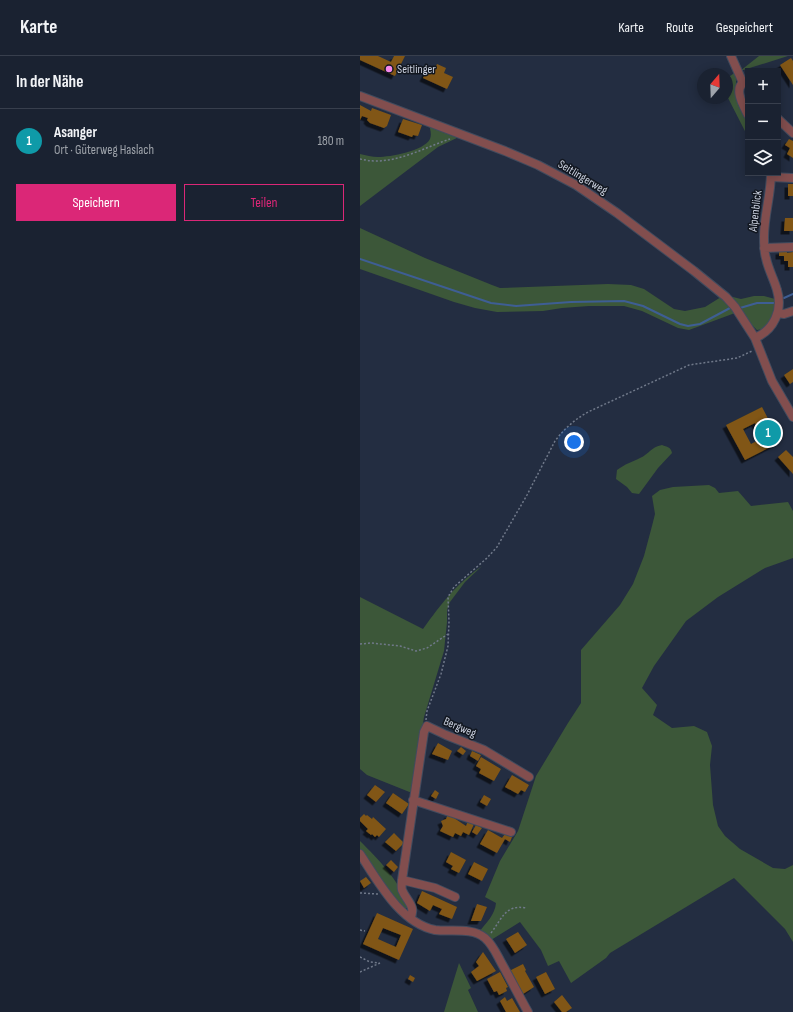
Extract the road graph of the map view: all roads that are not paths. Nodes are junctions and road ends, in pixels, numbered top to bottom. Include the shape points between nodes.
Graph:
1 (731, 56) edge
2 (745, 82) edge
3 (360, 96) edge
4 (745, 109) edge
5 (781, 122) edge
6 (793, 133) edge
7 (771, 176) edge
8 (778, 176) edge
9 (793, 178) edge
10 (793, 247) edge
11 (764, 248) junction
12 (793, 311) edge
13 (778, 312) junction
14 (755, 338) junction
15 (793, 417) edge
16 (529, 777) dead end
17 (413, 800) junction
18 (511, 832) dead end
19 (360, 854) edge
20 (402, 880) junction
21 (455, 897) dead end
22 (410, 918) junction
23 (528, 1012) edge

1 - 2 street
2 - 4 street via 740,85 739,92
3 - 14 street, Seitlingerweg via 538,165 591,194 714,287 735,307
5 - 6 street
7 - 11 street, Alpenblick via 764,226
8 - 9 street, Alpenblick
10 - 11 street, Alpenblick
11 - 13 street, Alpenblick via 778,291
12 - 13 street via 784,314
13 - 14 street, Alpenblick via 768,330
14 - 15 street, Seitlingerweg via 772,381
16 - 17 street, Bergweg via 484,750 427,726
17 - 18 street
17 - 20 street, Bergweg
19 - 22 street via 396,906
20 - 21 street via 435,888
20 - 22 street, Bergweg via 402,891 413,910
22 - 23 street via 426,927 475,933 485,938 495,951

